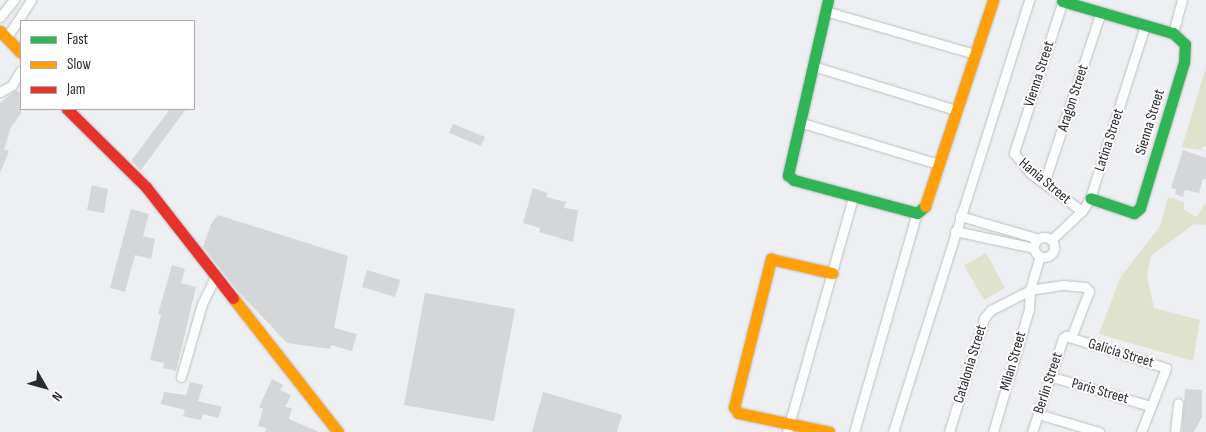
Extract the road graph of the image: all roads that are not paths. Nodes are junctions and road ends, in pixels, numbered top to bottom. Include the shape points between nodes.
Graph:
1 (14, 0) edge
2 (31, 0) edge
3 (1030, 0) edge
4 (1062, 0) edge
5 (1182, 0) edge
6 (990, 1) edge
7 (827, 5) edge
8 (1101, 12) junction
9 (0, 17) edge
10 (1145, 26) junction
11 (4, 34) edge
12 (1178, 36) junction
13 (20, 52) edge
14 (975, 54) junction
15 (813, 66) junction
16 (20, 72) edge
17 (0, 92) edge
18 (68, 110) edge
19 (956, 110) junction
20 (799, 122) junction
21 (1014, 148) joint
22 (938, 164) junction
23 (1044, 183) junction
24 (853, 197) junction
25 (1090, 198) junction
26 (1082, 211) junction
27 (917, 213) junction
28 (960, 216) junction
29 (976, 220) junction
30 (999, 226) junction
31 (955, 231) junction
32 (973, 235) junction
33 (1039, 238) junction
34 (996, 239) junction
35 (1051, 240) junction
36 (1034, 248) junction
37 (1040, 256) junction
38 (832, 273) junction
39 (215, 277) junction
40 (1088, 288) joint
41 (1030, 290) junction
42 (1069, 337) junction
43 (1049, 376) junction
44 (182, 377) dead end
45 (1178, 403) dead end
46 (1150, 406) junction
47 (1038, 414) junction
48 (788, 428) edge
49 (338, 432) edge
50 (828, 432) edge
51 (854, 432) edge
52 (893, 432) edge
53 (949, 432) edge
54 (993, 432) edge
55 (1032, 432) edge
56 (1099, 432) edge
57 (1141, 432) edge
58 (1175, 432) edge

1 - 9 street
2 - 11 street
3 - 28 street
4 - 8 street
4 - 21 street, Vienna Street
5 - 12 street
6 - 14 street
7 - 14 street
7 - 15 street
8 - 10 street
8 - 23 street, Aragon Street
10 - 12 street
10 - 25 street, Latina Street
11 - 13 street
12 - 25 street, Sienna Street via 1186,50 1184,62 1138,212
14 - 19 street
15 - 19 street
15 - 20 street
16 - 17 street via 12,85
18 - 39 street via 146,187
19 - 22 street
20 - 22 street
20 - 24 street via 789,178
21 - 23 street, Hania Street via 1016,158
22 - 27 street via 924,210
23 - 26 street, Hania Street
24 - 27 street
24 - 38 street
25 - 26 street, Latina Street
26 - 35 street, Latina Street
27 - 51 street
28 - 29 street
28 - 31 street
29 - 30 street
29 - 32 street
30 - 33 street
30 - 34 street
31 - 32 street
31 - 52 street
32 - 34 street
33 - 35 street
33 - 36 street
34 - 36 street
35 - 37 street via 1052,252
36 - 37 street
37 - 41 street, Milan Street
38 - 48 street
38 - 48 street via 776,258 771,260 734,406 738,413
39 - 44 street via 202,304
39 - 49 street via 243,308
40 - 41 street, Catalonia Street via 1063,285
40 - 42 street, Berlin Street
41 - 53 street, Catalonia Street via 990,310 984,318
41 - 54 street, Milan Street via 1029,309
42 - 43 street, Berlin Street via 1063,338
42 - 46 street, Galicia Street via 1166,368
43 - 46 street, Paris Street
43 - 47 street, Berlin Street
45 - 58 street
46 - 57 street, Galicia Street
47 - 55 street, Berlin Street
47 - 56 street
48 - 50 street

